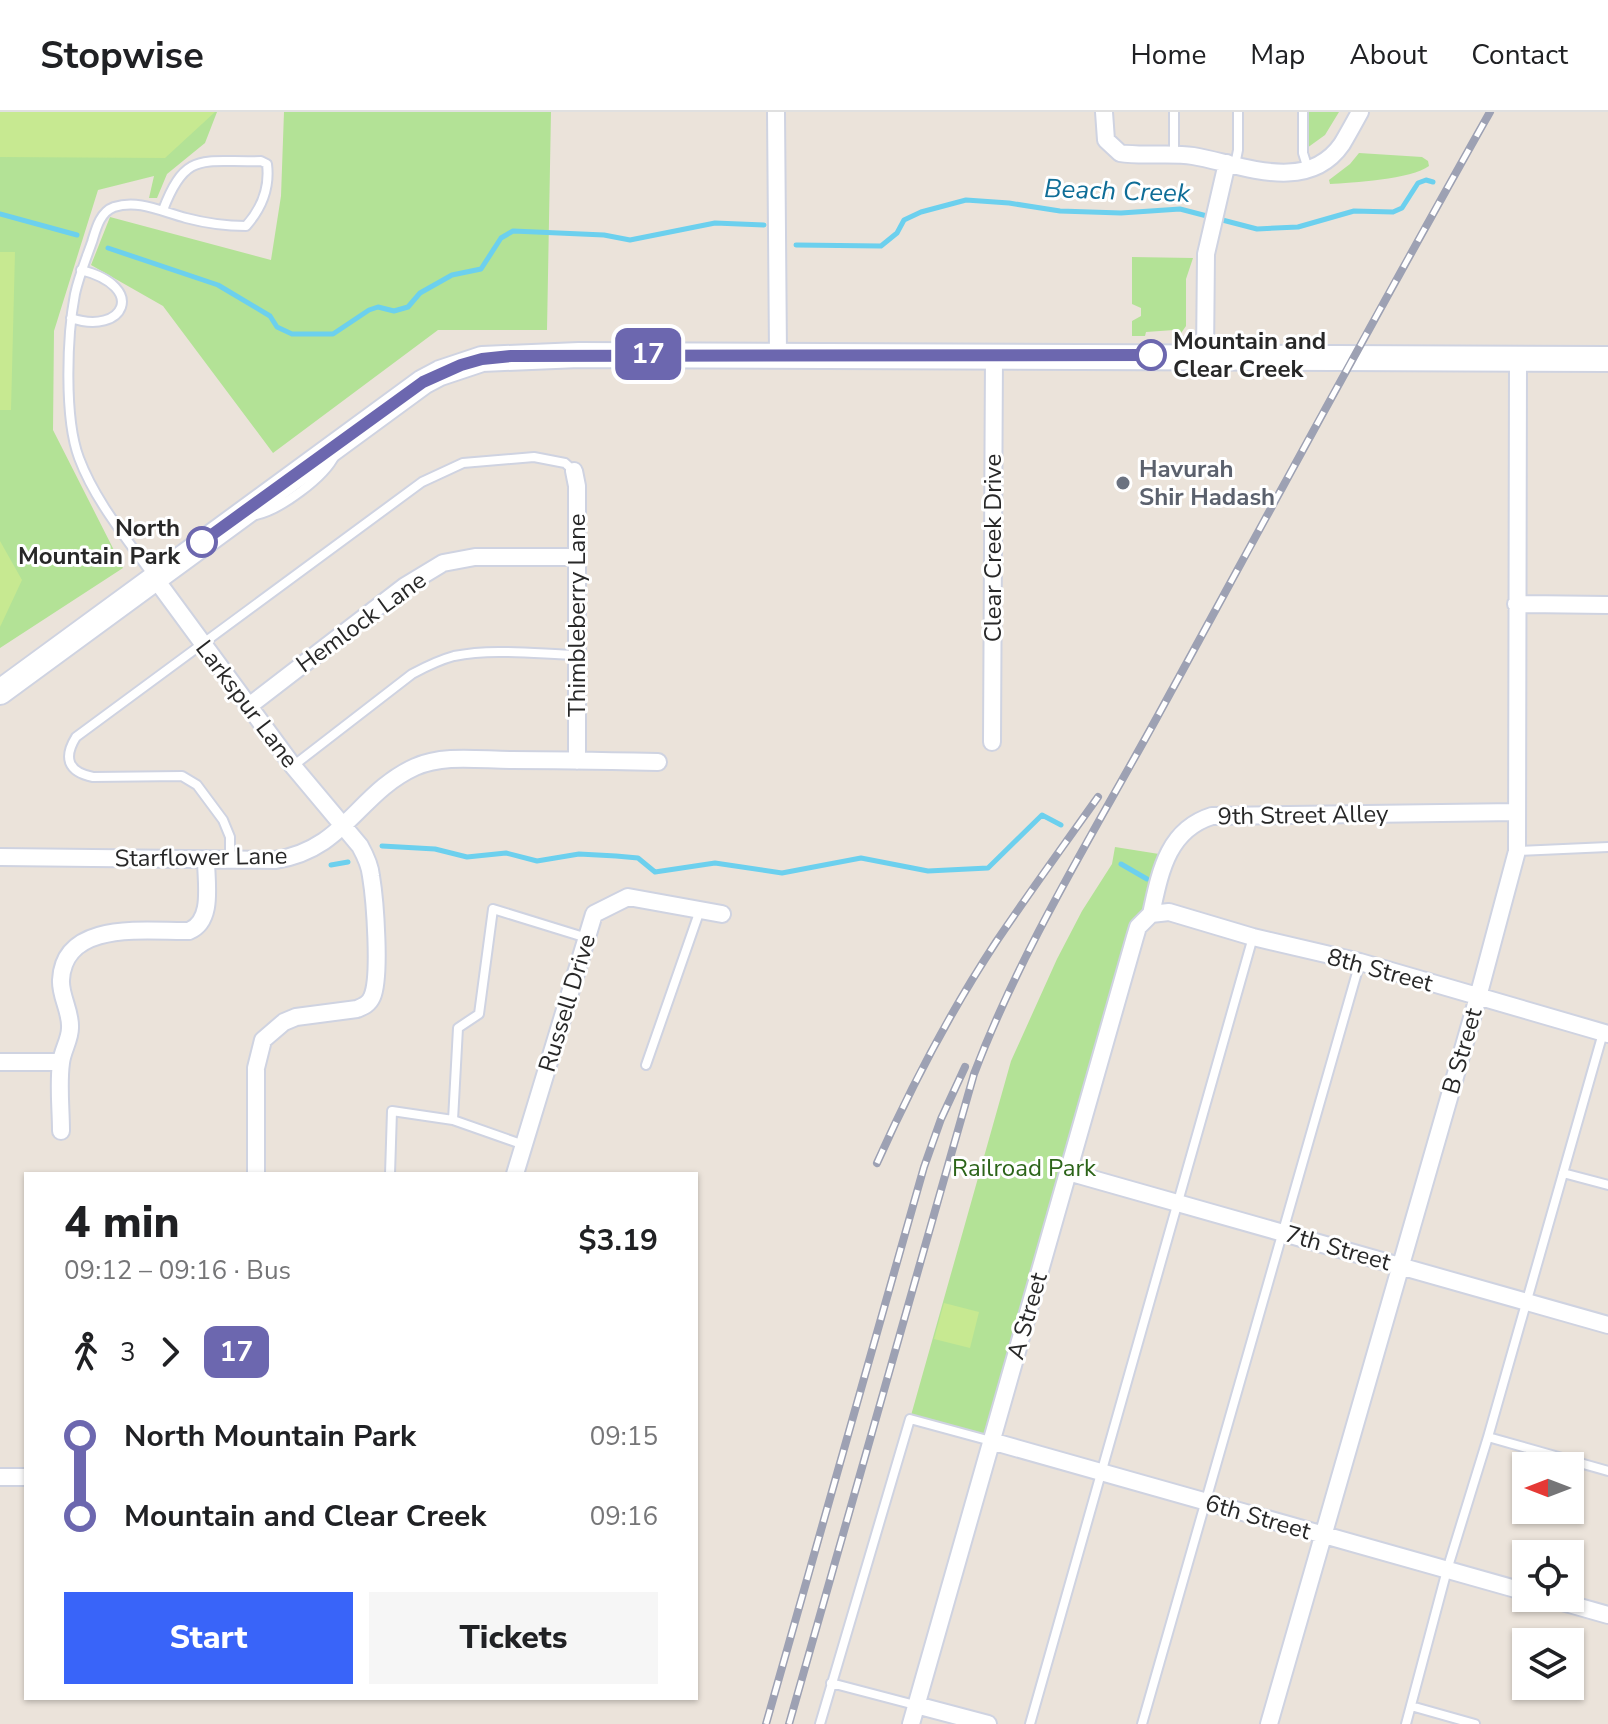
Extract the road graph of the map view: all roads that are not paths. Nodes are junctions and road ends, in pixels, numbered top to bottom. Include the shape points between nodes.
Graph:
1 (776, 112) edge
2 (1104, 112) edge
3 (1174, 112) edge
4 (1238, 112) edge
5 (1303, 112) edge
6 (1360, 112) edge
7 (1174, 154) junction
8 (1231, 164) junction
9 (1308, 169) junction
10 (163, 210) junction
11 (81, 270) junction
12 (71, 318) junction
13 (778, 354) junction
14 (994, 355) junction
15 (1205, 356) junction
16 (1518, 358) junction
17 (1608, 359) edge
18 (574, 471) joint
19 (577, 557) junction
20 (154, 577) junction
21 (1516, 604) junction
22 (1608, 605) edge
23 (203, 645) junction
24 (577, 655) junction
25 (0, 692) edge
26 (249, 706) junction
27 (992, 742) dead end
28 (577, 761) junction
29 (658, 762) dead end
30 (293, 766) junction
31 (1517, 812) junction
32 (343, 827) junction
33 (1608, 847) edge
34 (1517, 851) junction
35 (0, 857) edge
36 (206, 859) junction
37 (230, 859) junction
38 (700, 910) junction
39 (722, 914) dead end
40 (1151, 914) junction
41 (1253, 937) junction
42 (587, 938) junction
43 (1360, 962) junction
44 (1478, 997) junction
45 (1606, 1033) edge
46 (0, 1062) edge
47 (61, 1062) junction
48 (646, 1065) dead end
49 (453, 1120) junction
50 (61, 1131) dead end
51 (524, 1145) junction
52 (256, 1172) edge
53 (390, 1172) edge
54 (516, 1172) edge
55 (1068, 1172) junction
56 (1563, 1173) junction
57 (1608, 1185) edge
58 (1178, 1202) junction
59 (1283, 1232) junction
60 (1399, 1266) junction
61 (1527, 1302) junction
62 (1608, 1325) edge
63 (1488, 1437) junction
64 (991, 1441) junction
65 (1608, 1471) edge
66 (1101, 1472) junction
67 (0, 1477) edge
68 (24, 1477) edge
69 (1206, 1502) junction
70 (1323, 1535) junction
71 (1447, 1570) junction
72 (1512, 1588) edge
73 (1584, 1608) edge
74 (1608, 1615) edge
75 (831, 1683) junction
76 (916, 1705) junction
77 (1411, 1706) junction
78 (820, 1724) edge
79 (911, 1724) edge
80 (988, 1724) edge
81 (1030, 1724) edge
82 (1142, 1724) edge
83 (1269, 1724) edge
84 (1406, 1724) edge
85 (1475, 1724) edge

1 - 13 street
2 - 7 street via 1104,131 1112,148 1130,155
3 - 7 lane
4 - 8 lane via 1238,150
5 - 9 lane
6 - 9 street via 1341,146
7 - 8 street
8 - 9 street via 1282,174
8 - 15 street via 1205,264
10 - 10 lane via 246,226 267,194 267,164 196,163 177,177
10 - 11 lane via 130,205 106,212
11 - 12 lane
11 - 12 lane via 113,283 121,307 109,320 84,323
12 - 20 lane via 70,407 78,457 109,514
13 - 14 street
13 - 20 street via 482,359 440,373
14 - 15 street
14 - 27 street, Clear Creek Drive
15 - 16 street
16 - 17 street
16 - 21 street, B Street
18 - 19 street, Thimbleberry Lane
18 - 23 lane via 554,459 534,457 445,469
19 - 24 street, Thimbleberry Lane
19 - 26 street, Hemlock Lane via 475,557 443,563 405,586
20 - 23 street, Larkspur Lane
20 - 25 street
21 - 22 street
21 - 31 street, B Street
23 - 26 street, Larkspur Lane
23 - 37 lane via 76,737 69,758 80,774 93,777 182,776 197,785 223,820
24 - 28 street, Thimbleberry Lane
24 - 30 lane via 452,656 412,674
26 - 30 street, Larkspur Lane
28 - 29 street, Starflower Lane
28 - 32 street, Starflower Lane via 432,761 396,777
30 - 32 street, Larkspur Lane
31 - 34 street, B Street
31 - 40 street, 9th Street Alley via 1212,816 1179,834 1161,872
32 - 37 street, Starflower Lane via 308,852 289,858
32 - 52 street, Larkspur Lane via 366,857 371,875 373,996 357,1009 296,1017 263,1040 256,1068
33 - 34 lane
34 - 44 street, B Street
35 - 36 street, Starflower Lane
36 - 37 street, Starflower Lane
36 - 47 street via 205,917 200,927 97,935 69,956 61,980 71,1031
38 - 39 street, Russell Drive
38 - 42 street, Russell Drive via 628,897 594,914
38 - 48 lane
40 - 41 street, 8th Street via 1169,912
40 - 55 street, A Street via 1138,927
41 - 43 street, 8th Street
41 - 58 lane
42 - 49 lane via 493,909 479,1014 458,1028
42 - 51 street, Russell Drive
43 - 44 street, 8th Street
43 - 59 lane
44 - 45 street, 8th Street
44 - 60 street, B Street
45 - 56 lane
46 - 47 street
47 - 50 street
49 - 51 lane
49 - 53 lane via 392,1111
51 - 54 street, Russell Drive
55 - 58 street, 7th Street
55 - 64 street, A Street
56 - 57 lane
56 - 61 lane
58 - 59 street, 7th Street
58 - 66 lane
59 - 60 street, 7th Street
59 - 69 lane
60 - 61 street, 7th Street
60 - 70 street, B Street
61 - 62 street, 7th Street
61 - 63 lane
63 - 65 lane
63 - 71 lane
64 - 66 street, 6th Street
64 - 75 lane via 910,1419
64 - 76 street, A Street
66 - 69 street, 6th Street
66 - 81 lane
67 - 68 street
69 - 70 street, 6th Street
69 - 82 lane
70 - 71 street, 6th Street
70 - 83 street, B Street
71 - 72 street, 6th Street
71 - 77 lane
73 - 74 street
75 - 76 lane
75 - 78 lane
76 - 79 street, A Street
76 - 80 street
77 - 84 lane
77 - 85 lane

